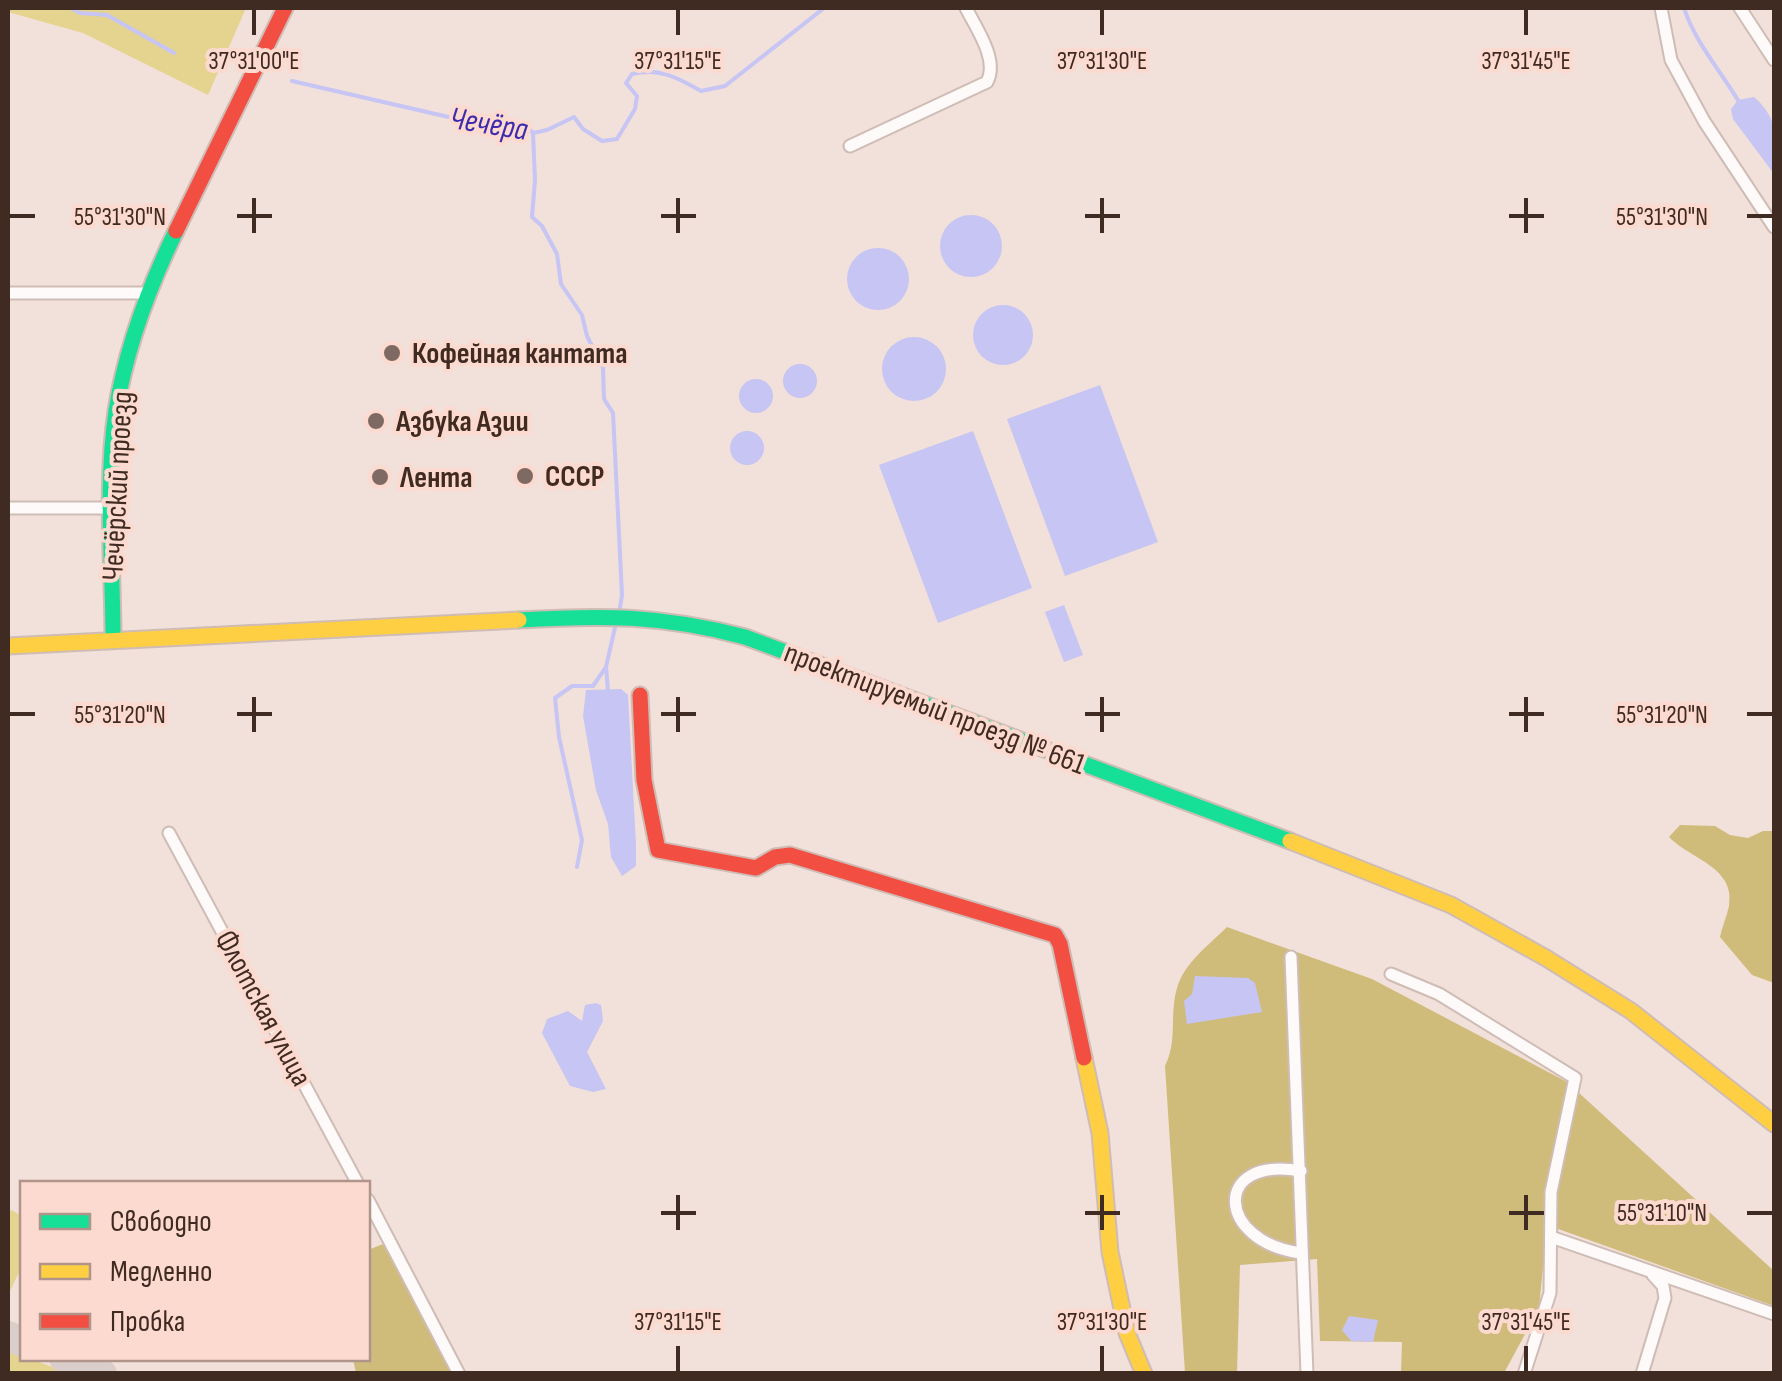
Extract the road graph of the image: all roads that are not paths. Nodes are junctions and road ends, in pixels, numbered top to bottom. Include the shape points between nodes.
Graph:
1 (285, 8) edge
2 (966, 8) edge
3 (1661, 8) edge
4 (1740, 8) edge
5 (1774, 60) edge
6 (850, 146) dead end
7 (1774, 227) edge
8 (8, 293) edge
9 (148, 293) junction
10 (8, 508) edge
11 (112, 508) junction
12 (113, 640) junction
13 (8, 646) edge
14 (640, 694) dead end
15 (169, 833) dead end
16 (1291, 957) dead end
17 (1391, 974) dead end
18 (1774, 1124) edge
19 (1301, 1171) junction
20 (356, 1181) edge
21 (370, 1204) edge
22 (1551, 1236) junction
23 (1301, 1253) junction
24 (1652, 1273) junction
25 (1774, 1314) edge
26 (459, 1374) edge
27 (1144, 1374) edge
28 (1307, 1374) edge
29 (1524, 1374) edge
30 (1642, 1374) edge

1 - 9 main road, Чечёрский проезд
2 - 6 street via 990,60 987,82
3 - 7 street via 1671,60
4 - 5 street
8 - 9 street
9 - 11 main road, Чечёрский проезд via 119,398
10 - 11 street
11 - 12 main road, Чечёрский проезд
12 - 13 main road, проектируемый проезд № 661
12 - 18 main road, проектируемый проезд № 661 via 608,616 696,624 745,637 1452,905 1632,1011
14 - 27 main road via 644,780 658,850 756,868 790,855 1054,934 1100,1133 1110,1252
15 - 20 street, Флотская улица
16 - 19 street
17 - 22 street via 1439,994 1575,1078 1551,1192
19 - 23 street
19 - 23 street via 1267,1168 1248,1176 1235,1202 1243,1226 1260,1242
21 - 26 street
22 - 24 street
22 - 29 street via 1550,1292
23 - 28 street
24 - 25 street
24 - 30 street via 1664,1298

